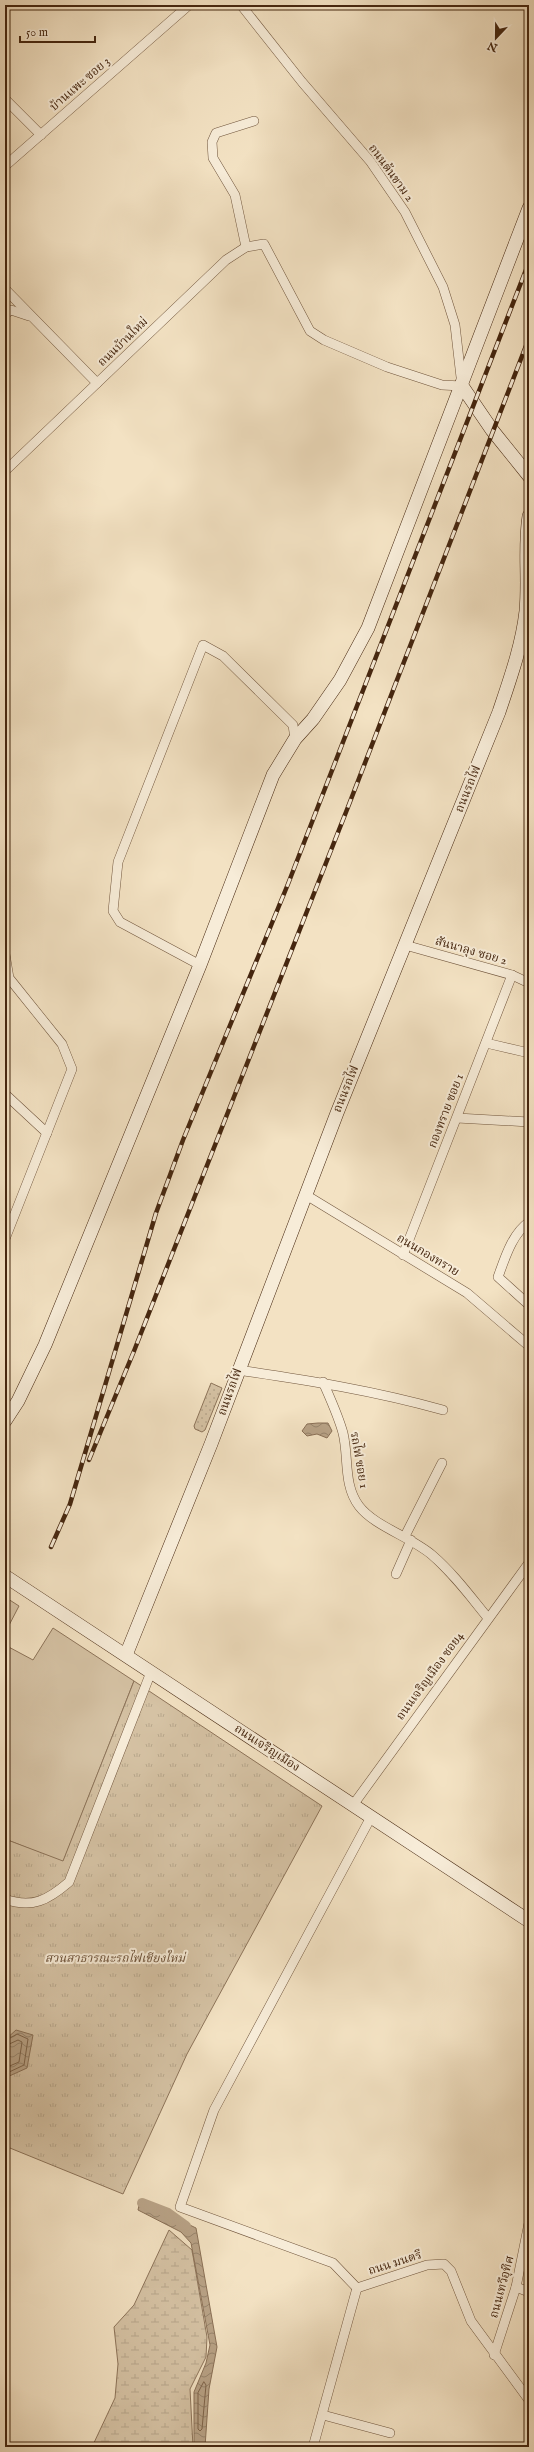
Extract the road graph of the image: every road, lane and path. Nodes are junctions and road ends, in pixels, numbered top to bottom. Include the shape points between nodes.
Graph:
1 (189, 5) edge
2 (241, 5) edge
3 (5, 99) edge
4 (254, 121) dead end
5 (41, 135) junction
6 (5, 166) edge
7 (529, 208) edge
8 (246, 247) junction
9 (5, 289) edge
10 (5, 314) edge
11 (30, 315) junction
12 (97, 383) junction
13 (462, 386) junction
14 (5, 471) edge
15 (529, 476) edge
16 (529, 516) edge
17 (294, 739) junction
18 (405, 945) junction
19 (5, 954) edge
20 (200, 964) junction
21 (512, 975) junction
22 (7, 978) edge
23 (529, 983) edge
24 (486, 1043) junction
25 (529, 1053) edge
26 (5, 1094) edge
27 (457, 1118) junction
28 (529, 1122) edge
29 (47, 1133) junction
30 (306, 1194) junction
31 (527, 1227) edge
32 (5, 1239) edge
33 (404, 1255) junction
34 (529, 1305) edge
35 (529, 1346) edge
36 (238, 1370) junction
37 (323, 1382) junction
38 (443, 1410) dead end
39 (5, 1421) edge
40 (442, 1463) dead end
41 (408, 1538) junction
42 (529, 1563) edge
43 (396, 1574) dead end
44 (5, 1576) edge
45 (488, 1618) junction
46 (126, 1655) junction
47 (151, 1672) junction
48 (353, 1805) junction
49 (371, 1817) junction
50 (5, 1899) edge
51 (529, 1921) edge
52 (529, 2223) edge
53 (527, 2240) edge
54 (516, 2287) junction
55 (356, 2288) junction
56 (529, 2292) edge
57 (494, 2355) junction
58 (529, 2400) edge
59 (323, 2415) junction
60 (390, 2433) dead end
61 (314, 2447) edge

1 - 5 street, บ้านแพะ ซอย 3
2 - 13 street, ถนนต้นขาม 2 via 302,82 370,161 405,212 442,287 452,317
3 - 5 street
4 - 8 street via 216,133 212,142 213,158 235,195
5 - 6 street, บ้านแพะ ซอย 3
7 - 13 main road
8 - 12 street, ถนนบ้านใหม่ via 226,260
8 - 13 street, ถนนบ้านใหม่ via 264,244 310,331 324,340 387,368 442,385
9 - 11 street
10 - 11 street via 11,310
11 - 12 street
12 - 14 street, ถนนบ้านใหม่
13 - 15 main road via 492,430
13 - 17 main road via 368,628 340,680 313,718
16 - 18 main road, ถนนรถไฟ via 526,610 518,655 499,712
17 - 20 main road via 267,788
17 - 20 street via 293,725 223,656 203,645 118,862 114,911 120,922
18 - 21 street, สันนาลุง ซอย 2
18 - 30 main road, ถนนรถไฟ via 336,1113
19 - 22 street
20 - 39 main road via 45,1345 18,1401
21 - 23 street, สันนาลุง ซอย 2
21 - 24 street, กองทราย ซอย 1
22 - 29 street via 62,1044 70,1059 72,1069
24 - 25 street
24 - 27 street, กองทราย ซอย 1
26 - 29 street
27 - 28 street
27 - 33 street, กองทราย ซอย 1
29 - 32 street
30 - 33 street, ถนนกองทราย
30 - 36 main road, ถนนรถไฟ
31 - 34 street via 507,1253 498,1278
33 - 35 street, ถนนกองทราย via 467,1293
36 - 37 street
36 - 46 main road, ถนนรถไฟ via 167,1558
37 - 38 street via 389,1395
37 - 41 street, รถไฟ ซอย 1 via 342,1431 352,1494 360,1507 373,1518
40 - 41 street
41 - 43 street
41 - 45 street, รถไฟ ซอย 1 via 431,1554 450,1572
42 - 45 street, ถนนเจริญเมือง ซอย4
44 - 46 main road, ถนนเจริญเมือง
45 - 48 street, ถนนเจริญเมือง ซอย4
46 - 47 main road, ถนนเจริญเมือง
47 - 48 main road, ถนนเจริญเมือง
47 - 50 street via 69,1882 52,1897 33,1903 17,1903
48 - 49 main road, ถนนเจริญเมือง
49 - 51 main road, ถนนเจริญเมือง
49 - 55 street via 214,2110 180,2207 333,2263
52 - 53 street, ถนนเทวีอุทิศ
53 - 54 street, ถนนเทวีอุทิศ
54 - 56 street
54 - 57 street, ถนนเทวีอุทิศ
55 - 57 street, ถนน มนตรี via 427,2265 444,2264 450,2271 471,2320
55 - 59 street, ถนน มนตรี
57 - 58 street, ถนน มนตรี
59 - 60 street
59 - 61 street, ถนน มนตรี

